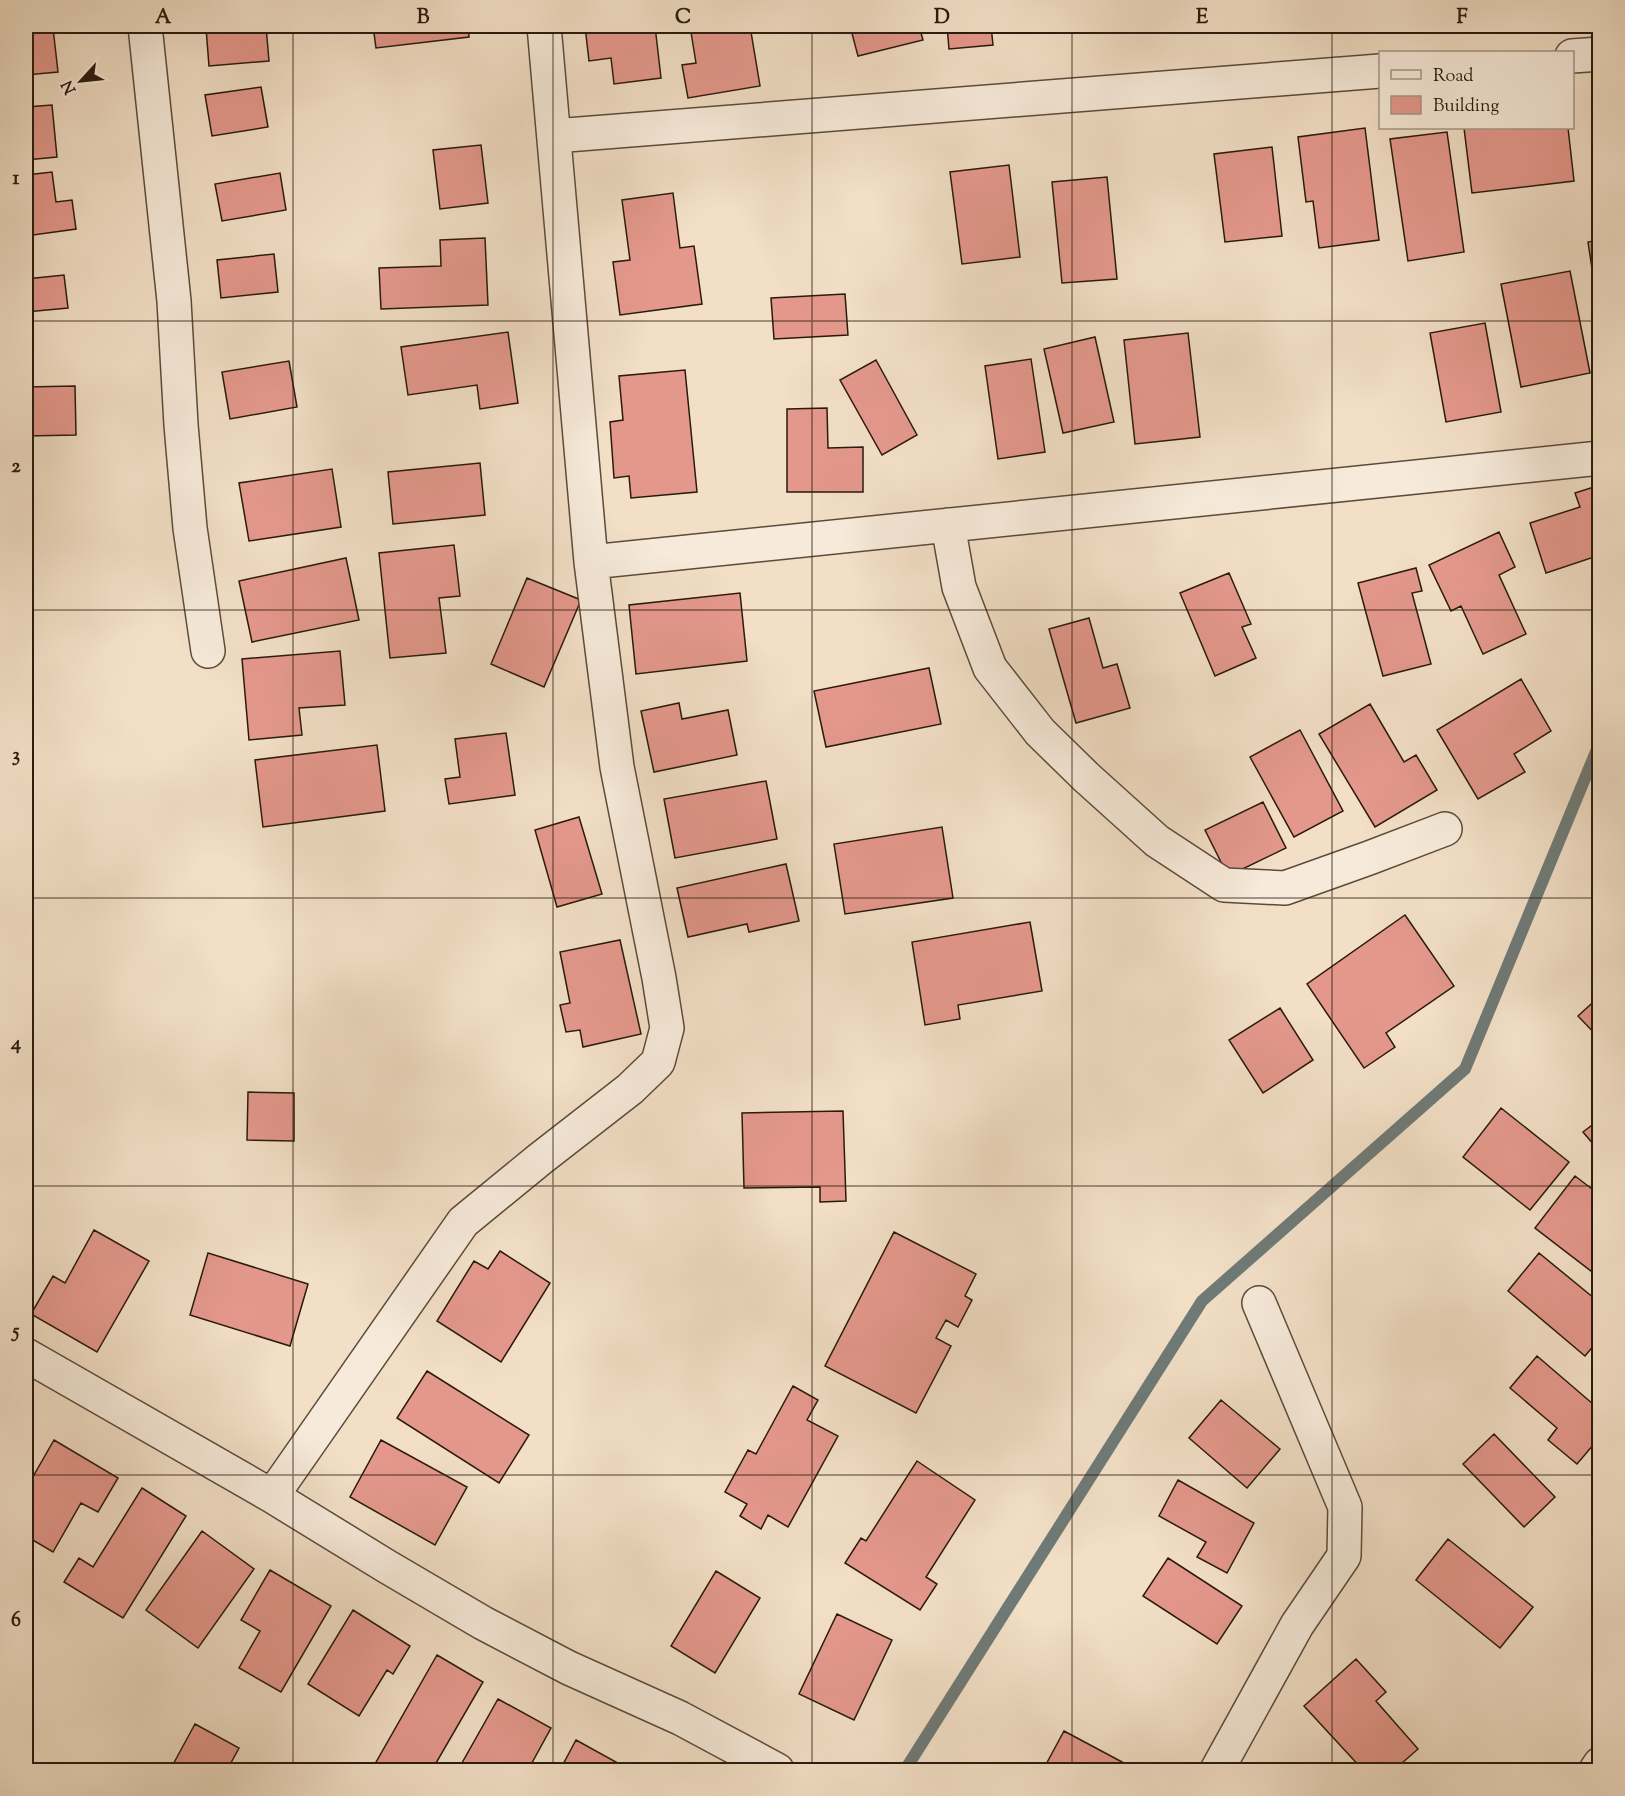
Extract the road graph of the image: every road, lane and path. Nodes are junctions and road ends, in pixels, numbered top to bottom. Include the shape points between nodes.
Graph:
1 (144, 26) edge
2 (544, 26) edge
3 (1599, 54) edge
4 (1574, 56) edge
5 (1379, 71) edge
6 (554, 136) junction
7 (1599, 458) edge
8 (948, 525) junction
9 (591, 562) junction
10 (208, 651) dead end
11 (1445, 829) dead end
12 (1259, 1302) dead end
13 (26, 1355) edge
14 (272, 1496) junction
15 (1599, 1764) edge
16 (777, 1770) edge
17 (1217, 1770) edge
18 (1596, 1770) edge

1 - 10 street via 174,301 190,528
2 - 6 street
3 - 4 street
5 - 6 street
6 - 9 street
7 - 8 street
8 - 9 street
8 - 11 street via 959,587 990,668 1040,732 1086,777 1157,841 1224,885 1285,888
9 - 14 street via 616,767 667,1028 658,1062 630,1089 463,1222
12 - 17 street via 1345,1507 1344,1556 1297,1625
13 - 14 street
14 - 16 street via 483,1623 569,1668 680,1718
15 - 18 street

